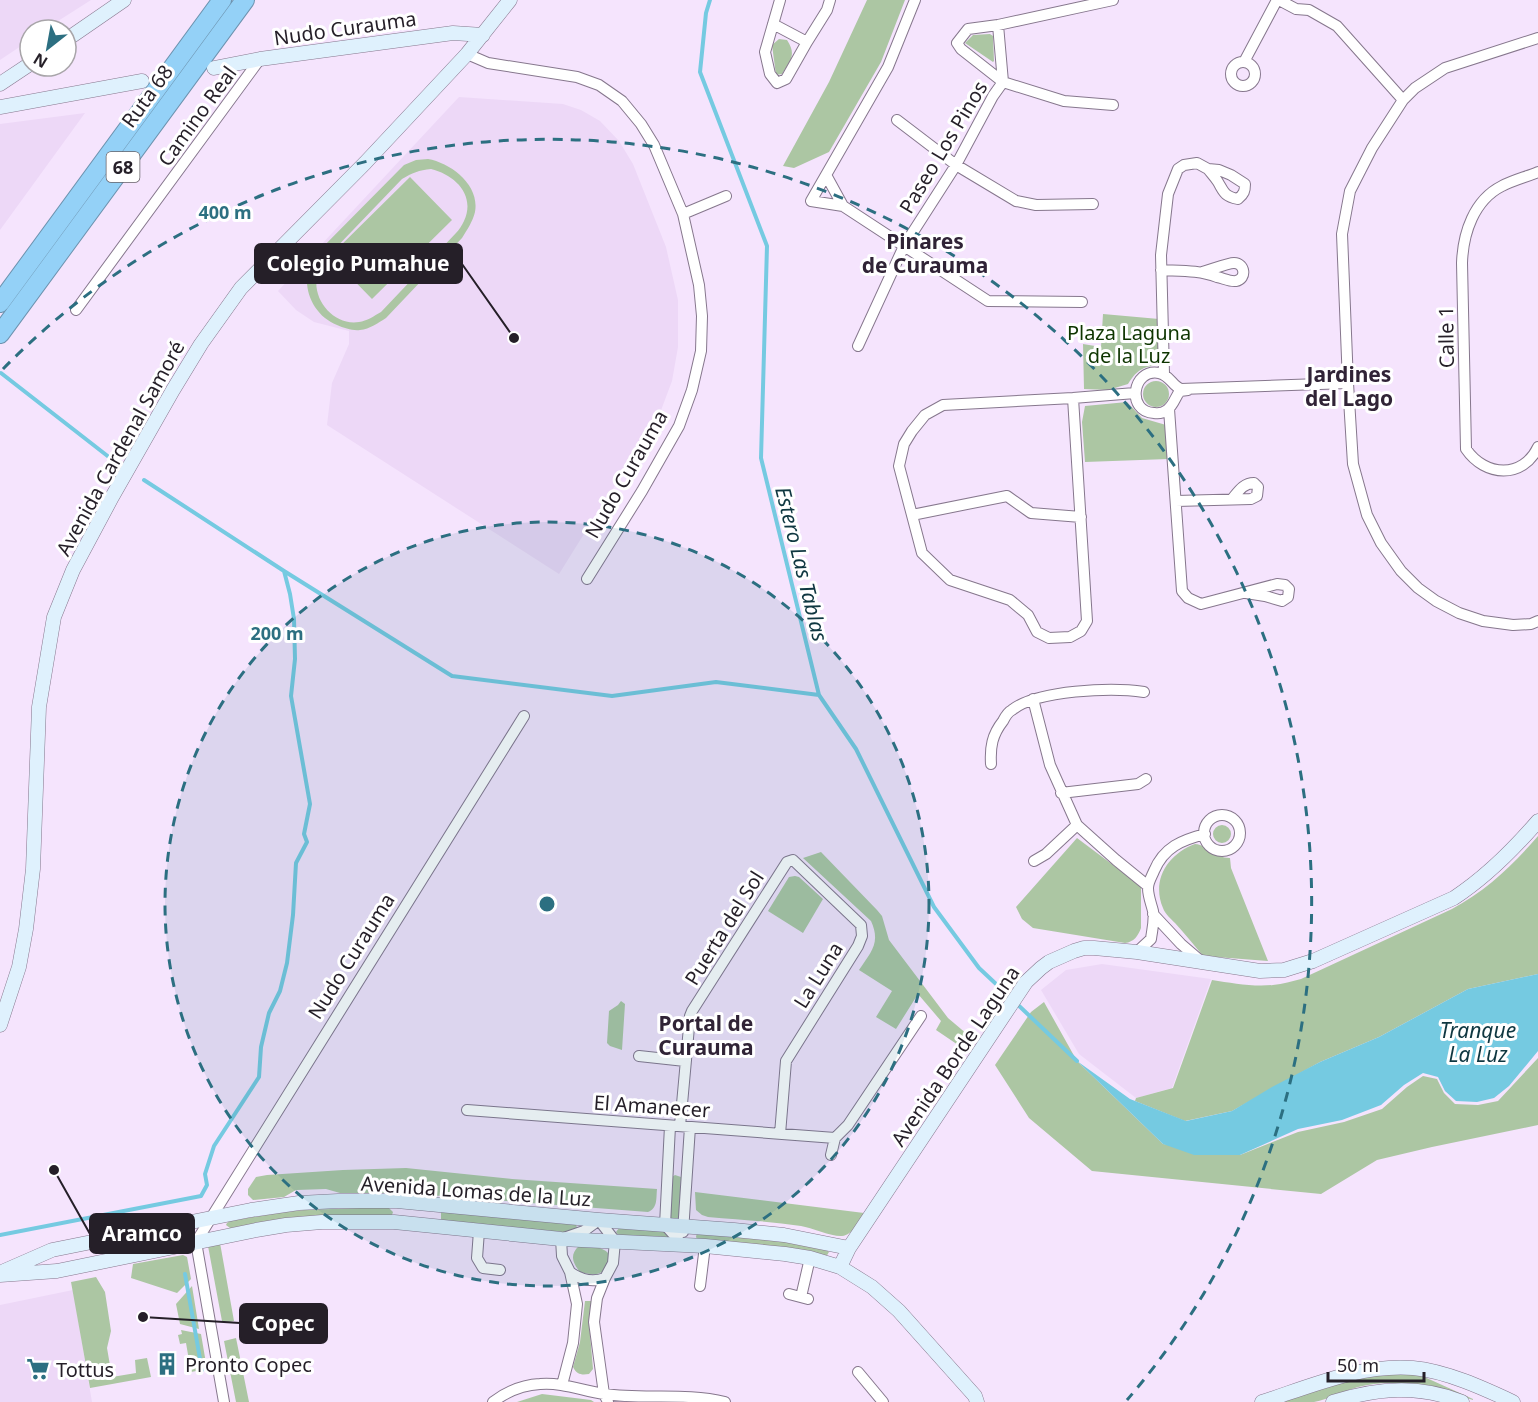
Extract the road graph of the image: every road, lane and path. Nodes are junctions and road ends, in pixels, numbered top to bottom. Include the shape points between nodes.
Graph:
1 (123, 0) edge
2 (222, 0) edge
3 (245, 0) edge
4 (510, 0) edge
5 (780, 0) edge
6 (830, 0) edge
7 (915, 0) edge
8 (1113, 0) edge
9 (1278, 0) edge
10 (1301, 0) edge
11 (1309, 10) junction
12 (772, 24) junction
13 (998, 26) junction
14 (78, 32) edge
15 (483, 35) junction
16 (1538, 38) edge
17 (807, 42) junction
18 (467, 54) junction
19 (260, 59) junction
20 (1244, 62) dead end
21 (214, 68) dead end
22 (18, 72) edge
23 (142, 81) dead end
24 (1003, 82) junction
25 (0, 84) edge
26 (1403, 100) junction
27 (1113, 105) dead end
28 (0, 107) edge
29 (897, 120) dead end
30 (956, 165) junction
31 (1208, 169) dead end
32 (1538, 172) edge
33 (826, 175) junction
34 (726, 196) dead end
35 (1093, 204) dead end
36 (843, 206) junction
37 (682, 214) junction
38 (904, 246) junction
39 (1161, 270) junction
40 (1202, 272) dead end
41 (1082, 302) dead end
42 (0, 303) edge
43 (76, 310) dead end
44 (0, 334) edge
45 (858, 346) dead end
46 (1164, 374) junction
47 (1348, 383) junction
48 (1188, 390) junction
49 (1135, 393) junction
50 (1073, 398) junction
51 (1169, 409) junction
52 (1538, 447) edge
53 (1232, 499) dead end
54 (1176, 501) junction
55 (912, 515) junction
56 (1081, 517) junction
57 (587, 579) dead end
58 (1246, 593) dead end
59 (1538, 621) edge
60 (1144, 692) dead end
61 (1033, 699) junction
62 (524, 716) dead end
63 (991, 764) dead end
64 (1146, 779) dead end
65 (1061, 793) junction
66 (1538, 821) edge
67 (1077, 825) junction
68 (1205, 834) dead end
69 (793, 860) joint
70 (1035, 861) dead end
71 (1148, 886) junction
72 (1153, 914) junction
73 (1151, 939) junction
74 (1181, 944) junction
75 (1137, 952) junction
76 (1161, 956) junction
77 (1180, 960) junction
78 (1202, 963) junction
79 (921, 1016) dead end
80 (0, 1025) edge
81 (639, 1056) dead end
82 (685, 1061) junction
83 (467, 1110) dead end
84 (680, 1126) junction
85 (780, 1134) junction
86 (834, 1138) junction
87 (831, 1155) dead end
88 (667, 1171) junction
89 (687, 1172) junction
90 (397, 1201) junction
91 (212, 1218) junction
92 (599, 1220) junction
93 (394, 1222) junction
94 (664, 1225) junction
95 (684, 1226) junction
96 (479, 1231) junction
97 (561, 1239) junction
98 (615, 1241) junction
99 (196, 1242) junction
100 (682, 1244) junction
101 (705, 1246) junction
102 (849, 1248) junction
103 (810, 1258) junction
104 (840, 1267) junction
105 (500, 1270) dead end
106 (570, 1272) junction
107 (0, 1274) edge
108 (605, 1278) junction
109 (700, 1286) dead end
110 (789, 1294) dead end
111 (858, 1372) dead end
112 (562, 1385) junction
113 (606, 1398) edge
114 (976, 1399) edge
115 (224, 1402) edge
116 (493, 1402) edge
117 (725, 1402) edge
118 (883, 1402) edge
119 (991, 1402) edge
120 (1262, 1402) edge
121 (1333, 1402) edge
122 (1462, 1402) edge
123 (1513, 1402) edge

1 - 14 street
2 - 42 highway, Ruta 68 / 68
3 - 44 highway, Ruta 68 / 68
4 - 15 street, Avenida Cardenal Samoré
5 - 12 street
6 - 17 street
7 - 33 street via 888,67
8 - 13 street
9 - 11 street via 1296,9
9 - 20 street
10 - 11 street
11 - 26 street via 1337,26
12 - 17 street
12 - 17 street via 765,52 770,74 777,83 786,79
13 - 24 street, Paseo Los Pinos
13 - 24 street via 968,29 957,43
15 - 18 street, Avenida Cardenal Samoré
15 - 19 street, Nudo Curauma via 453,33
16 - 26 street via 1445,68
18 - 37 street, Nudo Curauma via 488,63 576,77 598,85 622,101 654,145
18 - 80 street, Avenida Cardenal Samoré via 241,288 178,381 73,570 54,617 39,707 31,889 19,967
19 - 21 street, Nudo Curauma
19 - 43 street, Camino Real
22 - 25 street
23 - 28 street
24 - 27 street via 1064,101
24 - 30 street, Paseo Los Pinos
26 - 47 street via 1350,191 1342,234
29 - 30 street
30 - 35 street via 1016,201 1036,205
30 - 38 street, Paseo Los Pinos
31 - 39 street via 1197,163 1178,169 1168,194
32 - 52 street, Calle 1 via 1502,186 1485,200 1468,227 1462,263 1466,449 1483,466 1506,471 1528,461
33 - 36 street
33 - 36 street via 811,201
34 - 37 street
36 - 38 street
37 - 57 street, Nudo Curauma via 699,285 702,316 692,390 679,426
38 - 41 street via 988,301
38 - 45 street, Paseo Los Pinos
39 - 40 street
39 - 46 street
46 - 48 street via 1178,389
46 - 49 street via 1145,375
47 - 48 street
47 - 59 street via 1353,464 1367,515 1401,571 1436,601 1460,613 1513,625
48 - 51 street via 1178,393
49 - 50 street
49 - 51 street via 1139,405 1150,413
50 - 55 street via 943,405 925,415 904,444 899,466
50 - 56 street
51 - 54 street
53 - 54 street
54 - 58 street via 1182,591 1201,603
55 - 56 street via 1007,496 1031,513
55 - 56 street via 922,553 950,580 1010,600 1028,615 1037,632 1049,638 1070,637 1081,632 1087,621
60 - 61 street via 1086,690
61 - 63 street via 1011,710 995,731
61 - 65 street
62 - 91 street, Nudo Curauma
64 - 65 street via 1138,784
65 - 67 street
66 - 78 street, Avenida Borde Laguna via 1493,868 1454,898 1312,961 1272,971
67 - 70 street
67 - 71 street
68 - 71 street via 1184,839 1168,851 1156,865
69 - 82 street, Puerta del Sol via 787,862 692,1011
69 - 85 street, La Luna via 861,925 862,936 786,1061
71 - 72 street
72 - 73 street
72 - 74 street
73 - 75 street
73 - 76 street
74 - 77 street
74 - 78 street
75 - 76 street, Avenida Borde Laguna
75 - 102 street, Avenida Borde Laguna via 1094,948 1074,951 1049,962 1026,982
76 - 77 street, Avenida Borde Laguna
77 - 78 street, Avenida Borde Laguna
79 - 86 street via 849,1125
81 - 82 street
82 - 84 street, Puerta del Sol
83 - 84 street, El Amanecer
84 - 85 street, El Amanecer
84 - 88 street, Puerta del Sol
84 - 89 street, Puerta del Sol
85 - 86 street, El Amanecer
86 - 87 street
88 - 89 street
88 - 94 street, Puerta del Sol
89 - 95 street, Puerta del Sol
90 - 91 street, Avenida Lomas de la Luz via 299,1203
90 - 92 street, Avenida Lomas de la Luz
90 - 93 street via 399,1211
91 - 99 street, Nudo Curauma
91 - 107 street, Avenida Lomas de la Luz via 52,1250
92 - 94 street, Avenida Lomas de la Luz
92 - 97 street via 584,1231
92 - 98 street
93 - 96 street, Avenida Lomas de la Luz
93 - 99 street, Avenida Lomas de la Luz via 286,1225
94 - 95 street, Avenida Lomas de la Luz
94 - 100 street
95 - 100 street, Puerta del Sol
95 - 102 street, Avenida Lomas de la Luz via 784,1235
96 - 97 street, Avenida Lomas de la Luz
96 - 105 street, Avenida Lomas de la Luz via 477,1258 483,1268
97 - 98 street, Avenida Lomas de la Luz
97 - 106 street via 562,1256
98 - 100 street, Avenida Lomas de la Luz
98 - 108 street via 613,1263
99 - 107 street, Avenida Lomas de la Luz via 57,1271
99 - 115 street
100 - 101 street, Avenida Lomas de la Luz
101 - 103 street, Avenida Lomas de la Luz
101 - 109 street
102 - 104 street, Avenida Borde Laguna
103 - 104 street, Avenida Lomas de la Luz
103 - 110 street via 804,1298
104 - 114 street, Avenida Lomas de la Luz via 872,1287 899,1311
106 - 108 street via 586,1280
106 - 112 street via 576,1323
108 - 113 street via 594,1322
111 - 118 street
112 - 113 street
112 - 116 street via 528,1386
113 - 117 street via 677,1396
114 - 119 street, Avenida Lomas de la Luz
120 - 123 street via 1339,1377 1392,1367 1440,1373
121 - 122 street via 1397,1389 1425,1391

